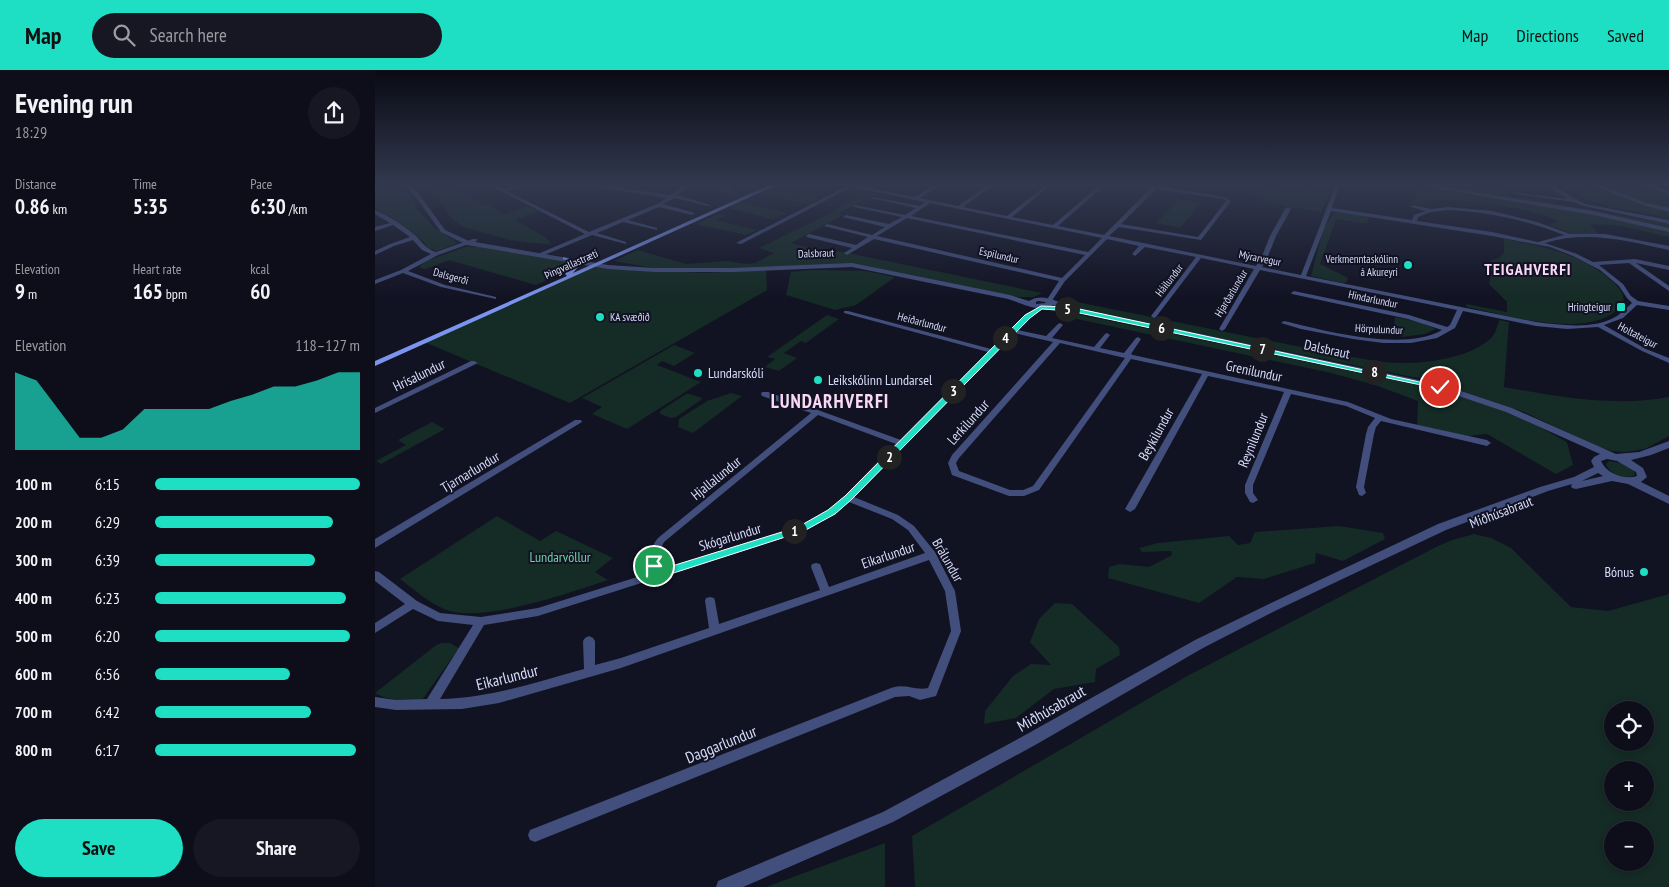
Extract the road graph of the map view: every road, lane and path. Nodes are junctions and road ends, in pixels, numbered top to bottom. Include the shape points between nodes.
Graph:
1 (568, 222) edge
2 (617, 222) edge
3 (630, 222) edge
4 (684, 222) edge
5 (689, 222) edge
6 (780, 222) edge
7 (870, 222) edge
8 (895, 222) edge
9 (935, 222) edge
10 (1029, 222) edge
11 (1060, 222) edge
12 (1122, 222) edge
13 (1212, 222) edge
14 (1281, 222) edge
15 (1324, 222) edge
16 (1414, 222) edge
17 (1529, 222) edge
18 (1634, 222) edge
19 (395, 223) joint
20 (439, 224) joint
21 (1119, 225) junction
22 (827, 226) dead end
23 (889, 226) junction
24 (1054, 227) junction
25 (375, 229) edge
26 (655, 229) dead end
27 (1669, 230) edge
28 (589, 234) junction
29 (1568, 235) junction
30 (809, 236) dead end
31 (873, 237) junction
32 (414, 238) junction
33 (1107, 238) junction
34 (475, 240) junction
35 (467, 243) junction
36 (624, 243) dead end
37 (739, 243) dead end
38 (1540, 243) junction
39 (1143, 245) junction
40 (856, 247) junction
41 (1669, 248) edge
42 (375, 253) edge
43 (545, 253) junction
44 (847, 253) dead end
45 (436, 254) junction
46 (1090, 254) junction
47 (1135, 254) dead end
48 (1200, 256) junction
49 (565, 258) junction
50 (1628, 261) junction
51 (597, 262) junction
52 (1593, 264) junction
53 (1258, 268) junction
54 (1669, 268) edge
55 (403, 271) junction
56 (566, 275) junction
57 (1303, 277) junction
58 (1063, 280) junction
59 (375, 282) edge
60 (1055, 288) junction
61 (1669, 289) edge
62 (1294, 293) dead end
63 (1010, 297) junction
64 (493, 298) dead end
65 (1039, 299) junction
66 (1636, 302) junction
67 (1042, 304) junction
68 (1669, 308) edge
69 (1461, 309) junction
70 (846, 312) dead end
71 (1154, 316) dead end
72 (1284, 323) dead end
73 (1598, 324) junction
74 (1060, 325) dead end
75 (1222, 329) dead end
76 (1447, 329) junction
77 (1013, 331) junction
78 (1107, 334) dead end
79 (1138, 338) dead end
80 (1047, 339) junction
81 (1058, 341) junction
82 (1096, 349) junction
83 (992, 351) junction
84 (1128, 356) junction
85 (375, 360) edge
86 (1669, 361) edge
87 (474, 363) dead end
88 (375, 364) edge
89 (1206, 373) junction
90 (1288, 391) junction
91 (765, 394) dead end
92 (375, 411) edge
93 (817, 412) junction
94 (1379, 418) junction
95 (578, 422) dead end
96 (1571, 439) junction
97 (902, 443) junction
98 (1487, 443) dead end
99 (1669, 444) edge
100 (1646, 455) junction
101 (1617, 457) junction
102 (1597, 465) junction
103 (1640, 472) junction
104 (1613, 477) junction
105 (1630, 482) junction
106 (1362, 493) dead end
107 (848, 498) junction
108 (1253, 500) dead end
109 (1669, 500) edge
110 (1130, 509) dead end
111 (375, 544) edge
112 (1391, 552) junction
113 (932, 555) junction
114 (816, 567) dead end
115 (375, 575) edge
116 (655, 575) junction
117 (826, 592) junction
118 (710, 600) dead end
119 (413, 604) junction
120 (481, 621) junction
121 (375, 629) edge
122 (715, 630) junction
123 (589, 641) dead end
124 (590, 672) junction
125 (920, 696) joint
126 (375, 702) edge
127 (431, 704) junction
128 (535, 835) dead end
129 (724, 887) edge

1 - 28 street
2 - 28 street
3 - 26 street
4 - 51 main road, Þingvallastræti
5 - 51 main road, Þingvallastræti
6 - 37 street
7 - 23 street
8 - 23 street
9 - 46 street
10 - 24 street, Mýrarvegur
11 - 24 street
12 - 21 street
13 - 21 street via 1199,239
14 - 53 street, Hjarðarlundur
15 - 57 street
16 - 38 street
17 - 29 street
18 - 27 street
19 - 25 street
19 - 32 street, Dalsgerði
20 - 34 street, Dalsbraut
20 - 35 street, Dalsbraut via 443,231
21 - 33 street
22 - 31 street, Espilundur
23 - 31 street
24 - 33 street, Mýrarvegur
28 - 36 street
28 - 43 street
29 - 38 street
29 - 41 street via 1606,236
30 - 40 street
31 - 40 street
31 - 58 street, Espilundur
32 - 42 street
32 - 45 street, Dalsgerði via 422,249
33 - 39 street, Mýrarvegur
33 - 46 street
34 - 35 street
34 - 43 street, Dalsbraut
35 - 43 street, Dalsbraut
35 - 45 street
38 - 52 street
39 - 47 street
39 - 48 street, Mýrarvegur
40 - 44 street
43 - 49 street, Dalsbraut
43 - 51 street, Dalsbraut
45 - 55 street
46 - 58 street
48 - 53 street, Mýrarvegur
48 - 71 street, Háilundur
49 - 51 street, Dalsbraut
49 - 56 main road via 576,266
50 - 52 street
50 - 54 street
50 - 61 street
51 - 56 main road, Þingvallastræti
51 - 63 street, Dalsbraut via 621,267 703,271 853,265
51 - 88 main road, Þingvallastræti
52 - 66 street via 1613,276 1629,298
53 - 57 street, Mýrarvegur
53 - 75 street, Hjarðarlundur
55 - 59 street
55 - 64 street, Dalsgerði via 443,286
56 - 85 main road, Þingvallastræti
57 - 69 street, Mýrarvegur
58 - 60 street
60 - 65 street
60 - 67 street
62 - 76 street, Hindarlundur via 1409,317
63 - 65 street, Dalsbraut
63 - 67 street, Dalsbraut
65 - 67 street via 1033,300
66 - 68 street
66 - 73 street, Mýrarvegur via 1619,317
67 - 77 street, Skógarlundur
67 - 96 street, Dalsbraut via 1440,387 1509,410
69 - 73 street, Mýrarvegur via 1551,325
69 - 76 street via 1458,320
70 - 83 street, Heiðarlundur
72 - 76 street, Hörpulundur via 1381,341 1428,338
73 - 86 street, Holtateigur
74 - 80 street
77 - 80 street, Grenilundur
77 - 83 street, Skógarlundur
78 - 82 street
79 - 84 street
80 - 81 street, Grenilundur
81 - 82 street, Grenilundur
81 - 84 street, Lerkilundur via 955,457 952,463 955,473 1009,493 1024,493 1036,488
82 - 84 street, Grenilundur
83 - 97 street, Skógarlundur
84 - 89 street, Grenilundur
87 - 92 street, Hrísalundur
89 - 90 street, Grenilundur
89 - 110 street, Beykilundur
90 - 94 street, Grenilundur via 1348,404
90 - 108 street, Reynilundur via 1249,485
91 - 93 street
93 - 97 street
93 - 116 street, Hjallalundur via 661,540 653,557
94 - 98 street, Grenilundur
94 - 106 street via 1370,434 1360,487
95 - 111 street, Tjarnarlundur
96 - 101 street, Dalsbraut
96 - 102 street, Dalsbraut
97 - 107 street, Skógarlundur
99 - 100 street
100 - 101 street
100 - 103 street
101 - 102 street, Miðhúsabraut via 1600,457
101 - 103 street, Dalsbraut
102 - 104 street, Dalsbraut
102 - 112 street, Miðhúsabraut via 1578,479 1442,527
103 - 105 street via 1638,480
103 - 109 street, Dalsbraut
104 - 105 street
104 - 112 street, Miðhúsabraut via 1549,494 1412,547
105 - 109 street
107 - 113 street, Brálundur via 895,517 911,528
107 - 116 street, Skógarlundur via 801,529
112 - 129 street, Miðhúsabraut via 1199,644 888,817
113 - 117 street, Eikarlundur
113 - 125 street, Brálundur via 950,591 956,631 934,689
114 - 117 street
115 - 119 street, Skógarlundur
116 - 120 street, Skógarlundur via 538,612
117 - 122 street, Eikarlundur
118 - 122 street
119 - 120 street, Skógarlundur via 438,617
119 - 121 street
120 - 127 street
122 - 124 street, Eikarlundur
123 - 124 street
124 - 127 street, Eikarlundur via 499,698 462,704
125 - 128 street, Daggarlundur via 909,691 895,692
126 - 127 street, Eikarlundur

